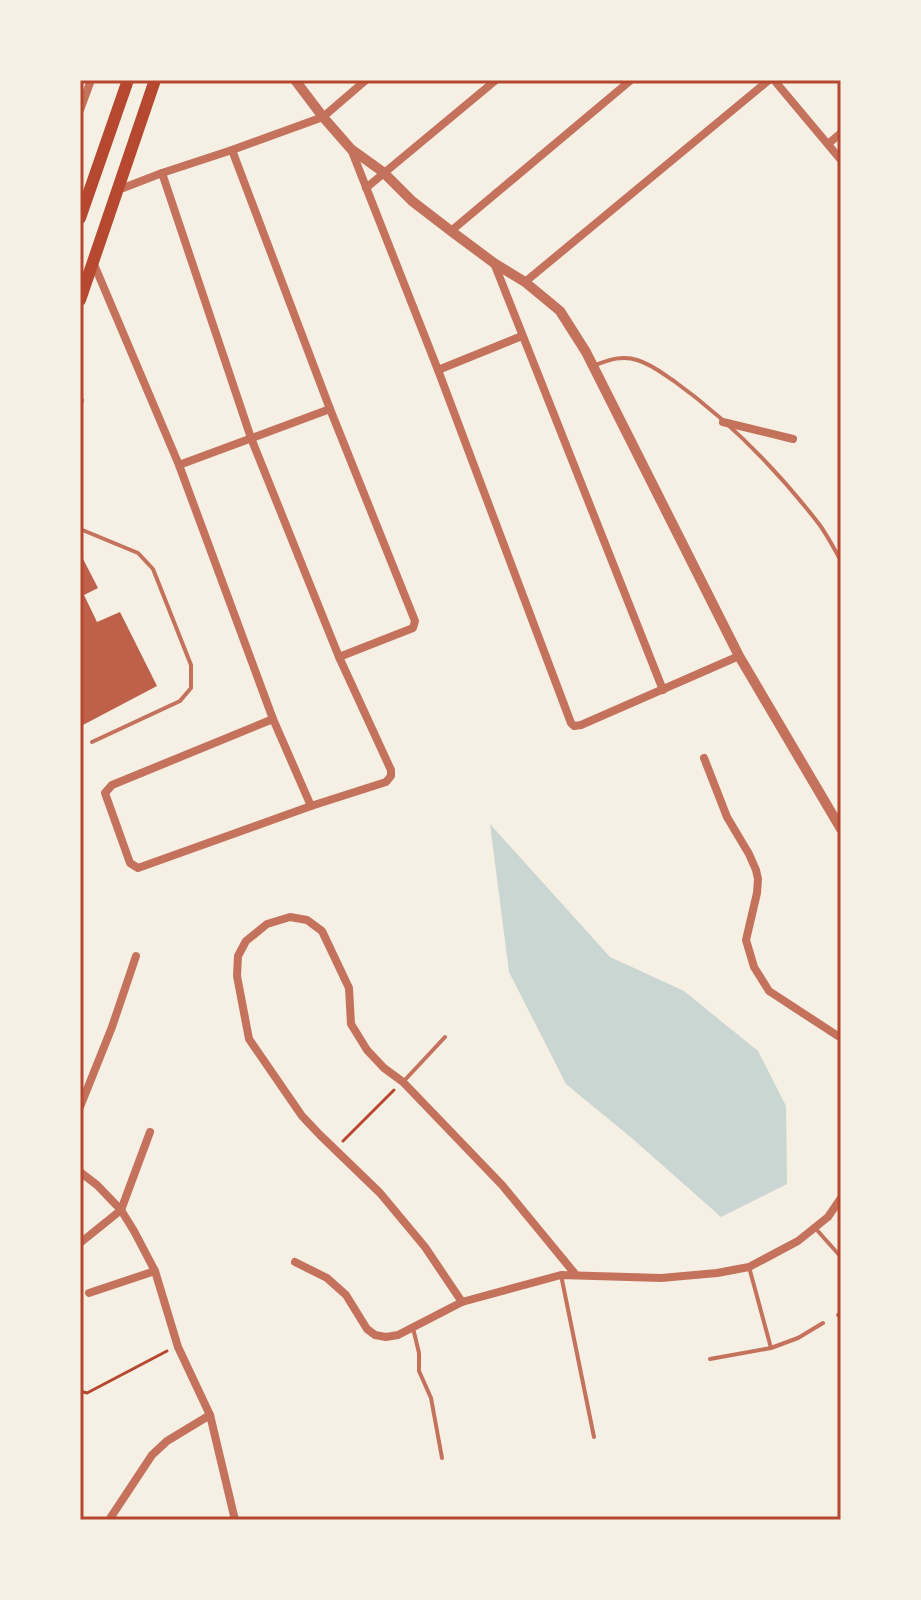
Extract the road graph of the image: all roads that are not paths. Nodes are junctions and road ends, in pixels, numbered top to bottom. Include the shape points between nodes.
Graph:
1 (91, 80) edge
2 (128, 80) edge
3 (155, 80) edge
4 (295, 80) edge
5 (366, 80) edge
6 (496, 80) edge
7 (631, 80) edge
8 (771, 80) edge
9 (80, 110) edge
10 (323, 117) junction
11 (841, 133) edge
12 (828, 144) junction
13 (351, 149) junction
14 (232, 150) junction
15 (841, 160) edge
16 (383, 172) junction
17 (162, 173) junction
18 (366, 188) junction
19 (118, 190) junction
20 (80, 218) edge
21 (451, 231) junction
22 (93, 262) junction
23 (494, 263) junction
24 (525, 282) junction
25 (80, 300) edge
26 (522, 336) junction
27 (593, 366) junction
28 (438, 370) junction
29 (330, 409) junction
30 (723, 422) junction
31 (251, 438) junction
32 (793, 439) dead end
33 (179, 465) junction
34 (80, 529) edge
35 (841, 561) edge
36 (739, 656) junction
37 (339, 657) junction
38 (663, 690) junction
39 (273, 719) junction
40 (92, 742) dead end
41 (704, 758) dead end
42 (311, 806) junction
43 (841, 829) edge
44 (136, 956) dead end
45 (840, 1035) edge
46 (445, 1037) dead end
47 (403, 1082) junction
48 (80, 1107) edge
49 (150, 1132) dead end
50 (80, 1172) edge
51 (841, 1198) edge
52 (121, 1210) junction
53 (815, 1228) junction
54 (80, 1243) edge
55 (841, 1257) edge
56 (295, 1262) dead end
57 (749, 1267) junction
58 (155, 1271) junction
59 (561, 1275) junction
60 (576, 1275) junction
61 (89, 1293) dead end
62 (462, 1302) junction
63 (823, 1323) dead end
64 (412, 1327) junction
65 (771, 1348) junction
66 (710, 1359) dead end
67 (210, 1415) junction
68 (594, 1437) dead end
69 (442, 1458) dead end
70 (109, 1520) edge
71 (235, 1520) edge

1 - 9 street
2 - 20 main road
3 - 19 main road
4 - 10 street
5 - 10 street
6 - 16 street
7 - 21 street
8 - 12 street
8 - 24 street
10 - 13 street
10 - 14 street
11 - 12 street
12 - 15 street
13 - 16 street
13 - 18 street
14 - 17 street
14 - 29 street
16 - 18 street
16 - 21 street
17 - 19 street
17 - 31 street
18 - 28 street
19 - 22 main road
21 - 23 street
22 - 25 main road
22 - 33 street
23 - 24 street
23 - 26 street
24 - 27 street via 560,311
26 - 28 street
26 - 38 street
27 - 30 lane via 616,358 653,366
27 - 36 street
28 - 38 street via 571,723 581,725
29 - 31 street
29 - 37 street via 415,621 413,628
30 - 32 street
30 - 35 lane via 781,480
31 - 33 street
31 - 37 street
33 - 39 street
34 - 40 lane via 138,553 153,569 191,665 191,688 180,701
36 - 38 street
36 - 43 street
37 - 42 street via 391,776
39 - 42 street
39 - 42 street via 107,789 130,863 138,868
41 - 45 street via 756,870 757,893 746,940 754,967 769,991
44 - 48 street
46 - 47 lane
47 - 60 street via 502,1185
47 - 62 street via 359,1040 351,1024 349,988 322,931 307,920 290,917 267,924 246,941 238,956 237,976 249,1039 302,1116 380,1193
49 - 52 street
50 - 52 street
51 - 53 street
52 - 54 street
52 - 58 street
53 - 55 lane
53 - 57 street
56 - 64 street via 346,1295 375,1335 398,1335
57 - 60 street via 661,1278
57 - 65 lane
58 - 61 street
58 - 67 street via 178,1345
59 - 60 street
59 - 62 street
59 - 68 lane
62 - 64 street
63 - 65 lane
64 - 69 lane
65 - 66 lane
67 - 70 street via 152,1455
67 - 71 street

